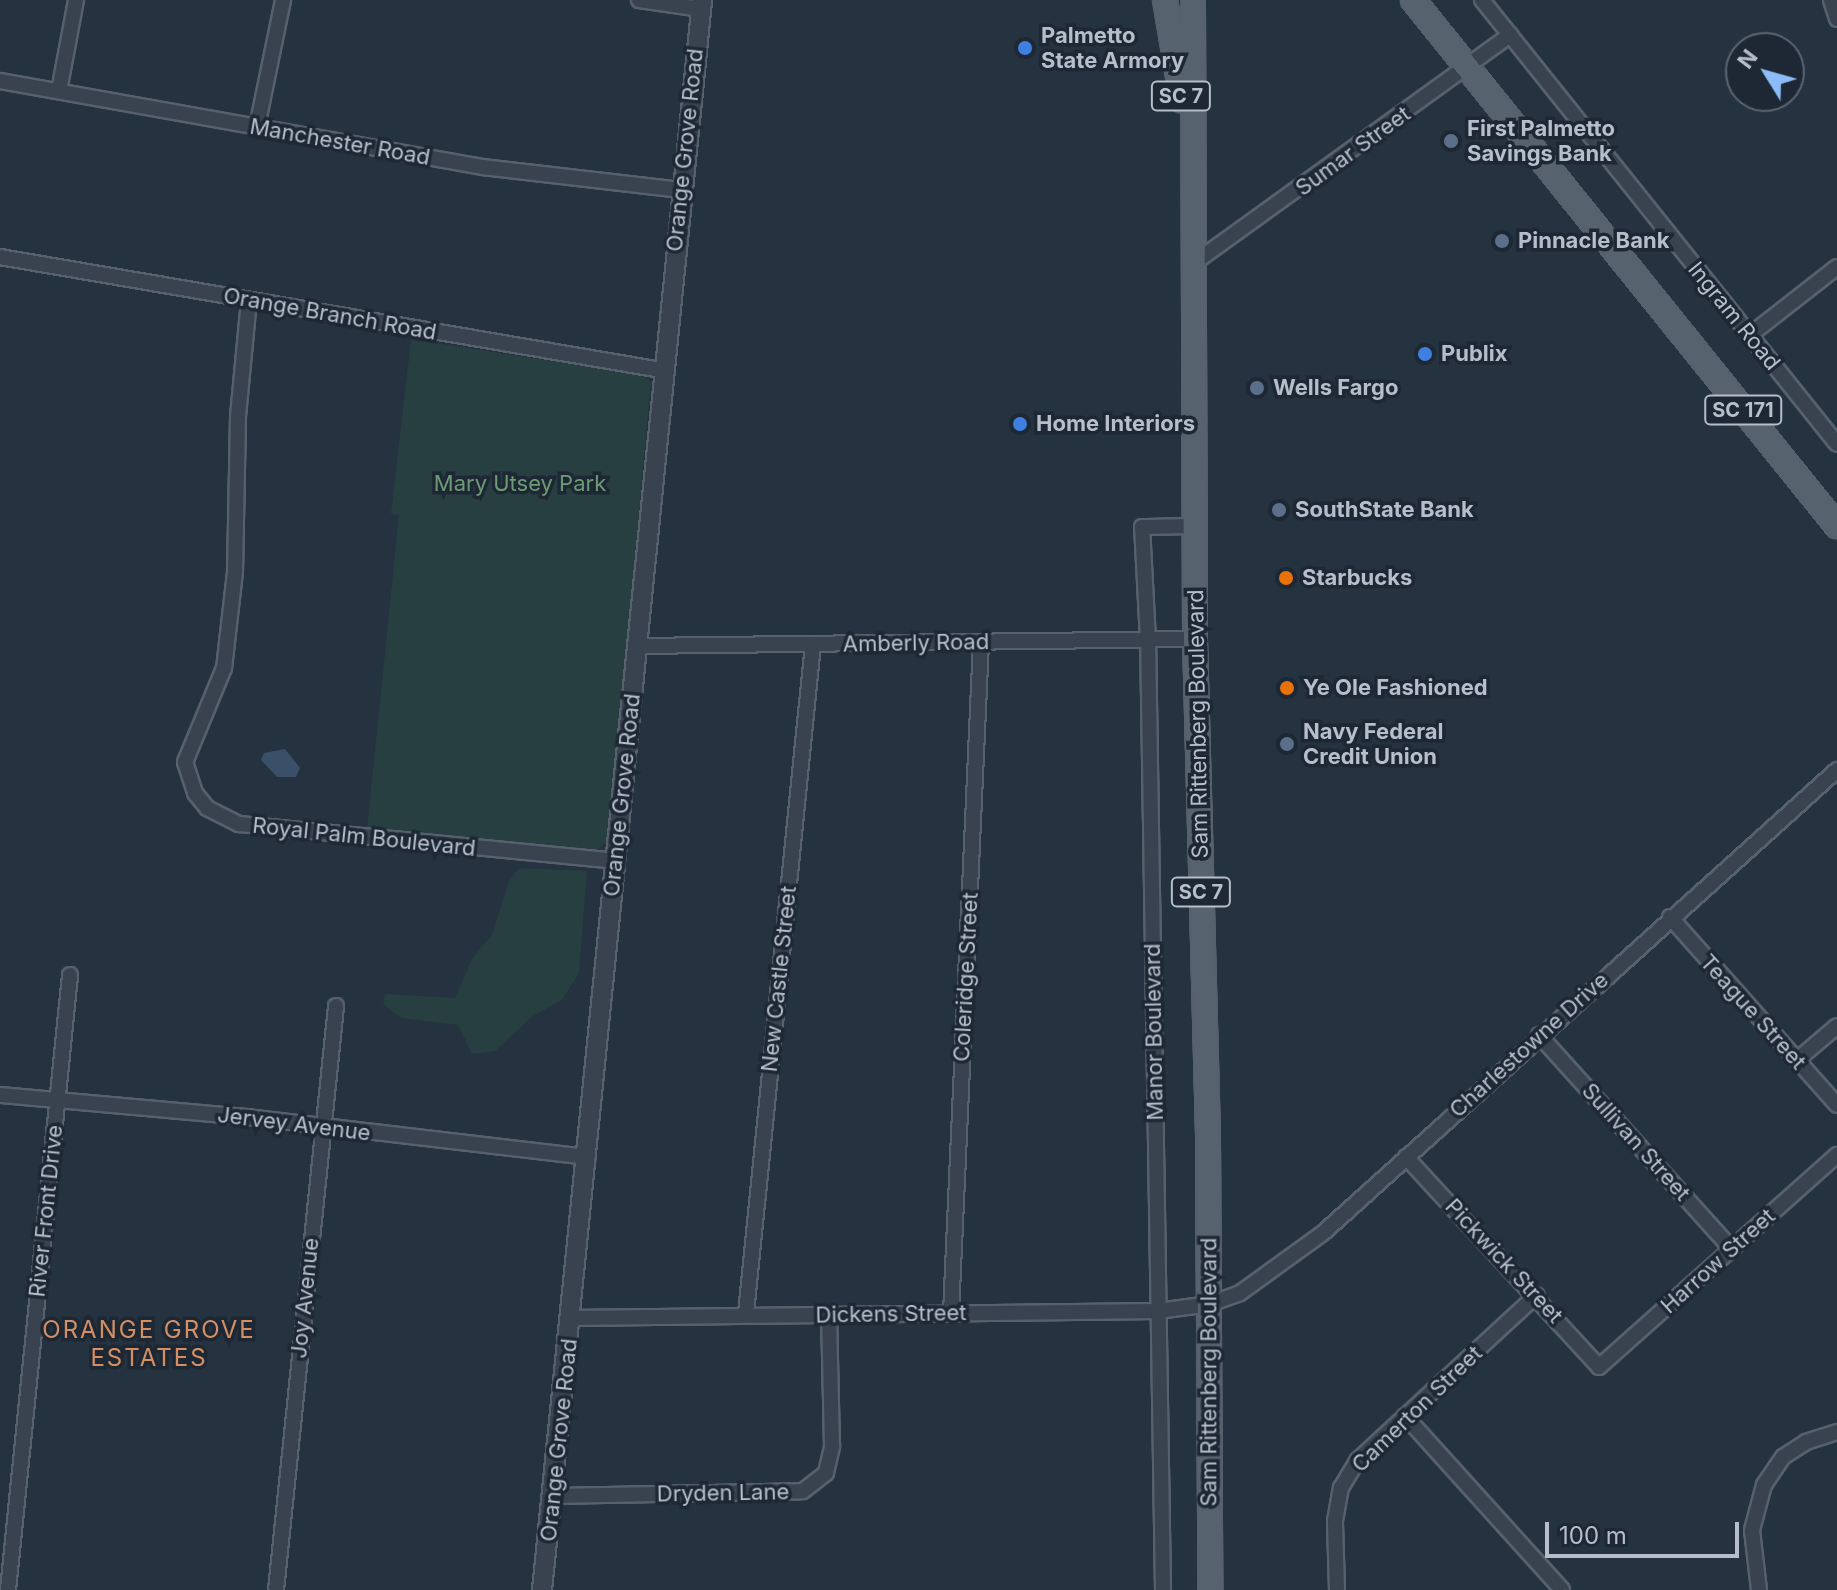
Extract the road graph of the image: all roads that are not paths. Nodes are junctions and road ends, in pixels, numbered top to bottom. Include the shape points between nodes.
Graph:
1 (76, 0) edge
2 (283, 0) edge
3 (639, 0) edge
4 (1165, 0) edge
5 (1193, 0) edge
6 (1413, 0) edge
7 (1482, 0) edge
8 (1831, 0) edge
9 (701, 4) edge
10 (1837, 19) edge
11 (1510, 35) junction
12 (1467, 68) junction
13 (0, 81) edge
14 (59, 91) junction
15 (257, 127) junction
16 (681, 190) junction
17 (1194, 193) junction
18 (0, 257) edge
19 (1194, 263) junction
20 (1837, 267) edge
21 (249, 300) junction
22 (1750, 335) junction
23 (661, 370) junction
24 (1837, 444) edge
25 (1195, 526) junction
26 (1837, 526) edge
27 (1195, 639) junction
28 (1148, 640) junction
29 (981, 642) junction
30 (813, 644) junction
31 (637, 646) junction
32 (1837, 770) edge
33 (615, 861) junction
34 (1670, 917) junction
35 (70, 975) dead end
36 (336, 1006) dead end
37 (1837, 1026) edge
38 (1539, 1035) junction
39 (1797, 1060) junction
40 (0, 1095) edge
41 (56, 1102) junction
42 (1837, 1105) edge
43 (322, 1128) junction
44 (1837, 1155) edge
45 (588, 1157) junction
46 (1406, 1157) junction
47 (1732, 1249) junction
48 (1537, 1295) junction
49 (1210, 1304) junction
50 (1158, 1311) junction
51 (746, 1313) junction
52 (951, 1313) junction
53 (829, 1316) junction
54 (572, 1318) junction
55 (1599, 1367) joint
56 (1405, 1416) junction
57 (1837, 1432) edge
58 (552, 1496) junction
59 (8, 1590) edge
60 (276, 1590) edge
61 (542, 1590) edge
62 (1163, 1590) edge
63 (1210, 1590) edge
64 (1337, 1590) edge
65 (1562, 1590) edge
66 (1759, 1590) edge

1 - 14 street
2 - 15 street
3 - 9 street
4 - 17 main road, Sam Rittenberg Boulevard / SC 7
5 - 17 main road, Sam Rittenberg Boulevard / SC 7
6 - 12 main road, SC 171
7 - 11 street, Ingram Road
8 - 10 street
9 - 16 street, Orange Grove Road
11 - 12 street, Sumar Street
11 - 22 street, Ingram Road
12 - 19 street, Sumar Street
12 - 26 main road, SC 171
13 - 14 street, Manchester Road
14 - 15 street, Manchester Road
15 - 16 street, Manchester Road via 483,167
16 - 23 street, Orange Grove Road
17 - 19 main road, Sam Rittenberg Boulevard / SC 7
18 - 21 street, Orange Branch Road
19 - 25 main road, Sam Rittenberg Boulevard / SC 7
20 - 22 street
21 - 23 street, Orange Branch Road
21 - 33 street, Royal Palm Boulevard via 238,417 235,572 224,668 185,762 195,793 207,808 239,824
22 - 24 street, Ingram Road
23 - 31 street, Orange Grove Road
25 - 27 main road, Sam Rittenberg Boulevard / SC 7
25 - 28 street, Manor Boulevard via 1142,527
27 - 28 street, Amberly Road
27 - 49 main road, Sam Rittenberg Boulevard / SC 7
28 - 29 street, Amberly Road
28 - 50 street, Manor Boulevard
29 - 30 street, Amberly Road
29 - 52 street, Coleridge Street
30 - 31 street, Amberly Road
30 - 51 street, New Castle Street
31 - 33 street, Orange Grove Road
32 - 34 street, Charlestowne Drive
33 - 45 street, Orange Grove Road
34 - 38 street, Charlestowne Drive
34 - 39 street, Teague Street
35 - 41 street, River Front Drive
36 - 43 street, Joy Avenue
37 - 39 street
38 - 46 street, Charlestowne Drive
38 - 47 street, Sullivan Street
39 - 42 street, Teague Street
40 - 41 street, Jervey Avenue
41 - 43 street, Jervey Avenue
41 - 59 street, River Front Drive
43 - 45 street, Jervey Avenue
43 - 60 street, Joy Avenue
44 - 47 street, Harrow Street
45 - 54 street, Orange Grove Road
46 - 48 street, Pickwick Street
46 - 49 street, Charlestowne Drive via 1291,1259 1249,1288
47 - 55 street, Harrow Street
48 - 55 street, Pickwick Street
48 - 56 street, Camerton Street
49 - 50 street, Dickens Street
49 - 63 main road, Sam Rittenberg Boulevard / SC 7
50 - 52 street, Dickens Street
50 - 62 street, Manor Boulevard
51 - 53 street, Dickens Street
51 - 54 street, Dickens Street
52 - 53 street, Dickens Street
53 - 58 street, Dryden Lane via 832,1446 826,1473 803,1491
54 - 58 street, Orange Grove Road
56 - 64 street, Camerton Street via 1358,1460 1341,1488 1335,1521
56 - 65 street
57 - 66 street via 1783,1457 1764,1485 1752,1530
58 - 61 street, Orange Grove Road

